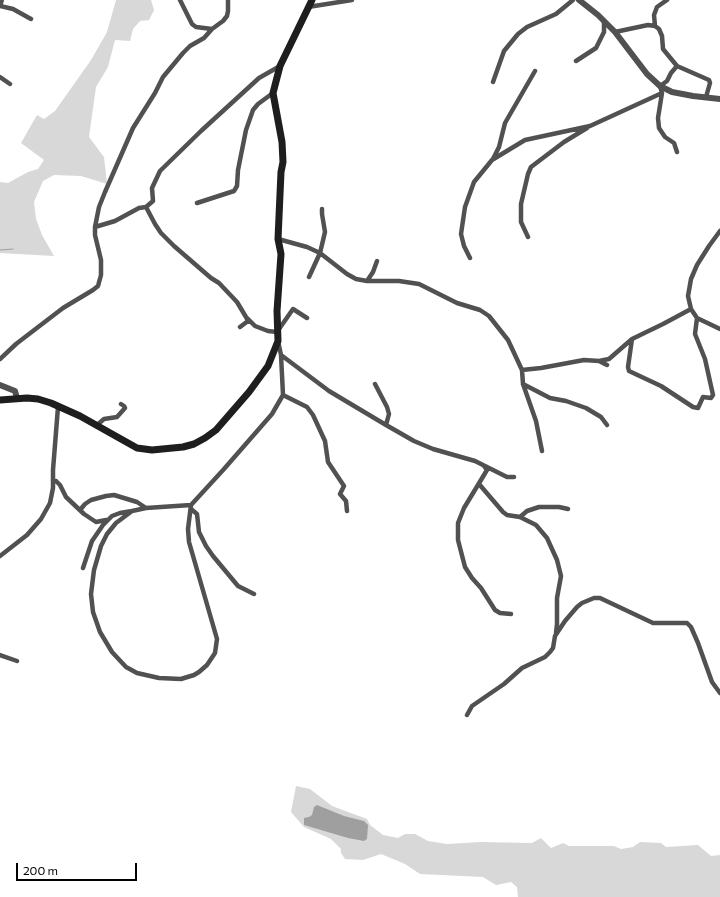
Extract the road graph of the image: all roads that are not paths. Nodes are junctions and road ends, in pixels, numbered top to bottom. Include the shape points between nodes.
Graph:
1 (1, 0) edge
2 (180, 0) edge
3 (228, 0) edge
4 (352, 0) edge
5 (573, 0) edge
6 (578, 0) edge
7 (667, 0) edge
8 (310, 4) edge
9 (0, 5) edge
10 (31, 19) dead end
11 (604, 21) junction
12 (655, 26) junction
13 (212, 29) junction
14 (615, 32) junction
15 (576, 61) dead end
16 (280, 66) junction
17 (678, 66) junction
18 (535, 71) dead end
19 (0, 77) edge
20 (493, 82) dead end
21 (10, 84) dead end
22 (660, 86) junction
23 (273, 93) junction
24 (662, 93) junction
25 (706, 97) junction
26 (720, 99) edge
27 (590, 126) junction
28 (677, 152) dead end
29 (492, 160) junction
30 (197, 203) dead end
31 (146, 207) junction
32 (322, 209) dead end
33 (95, 227) junction
34 (720, 231) edge
35 (528, 237) dead end
36 (278, 239) junction
37 (320, 253) junction
38 (470, 258) dead end
39 (377, 261) dead end
40 (309, 277) dead end
41 (367, 281) junction
42 (691, 309) junction
43 (246, 317) junction
44 (307, 318) dead end
45 (697, 318) junction
46 (240, 327) dead end
47 (720, 329) edge
48 (277, 332) junction
49 (632, 338) junction
50 (278, 341) junction
51 (281, 355) junction
52 (0, 359) edge
53 (599, 361) junction
54 (607, 365) dead end
55 (522, 370) junction
56 (374, 384) dead end
57 (523, 384) junction
58 (0, 385) edge
59 (283, 395) junction
60 (17, 398) junction
61 (0, 400) edge
62 (121, 404) dead end
63 (58, 407) junction
64 (97, 425) junction
65 (607, 425) dead end
66 (386, 426) junction
67 (542, 451) dead end
68 (484, 465) junction
69 (514, 477) dead end
70 (53, 480) junction
71 (479, 484) junction
72 (191, 507) junction
73 (146, 508) junction
74 (568, 508) dead end
75 (80, 510) junction
76 (132, 511) junction
77 (347, 511) dead end
78 (520, 517) junction
79 (107, 520) junction
80 (0, 556) edge
81 (83, 568) dead end
82 (254, 594) dead end
83 (511, 614) dead end
84 (555, 636) junction
85 (0, 655) edge
86 (17, 661) dead end
87 (720, 693) edge
88 (467, 715) dead end

1 - 9 street
2 - 13 street via 196,27
3 - 13 street via 227,16
4 - 8 street
5 - 20 street via 556,14 527,27 518,34 504,51
6 - 11 street
7 - 12 street via 657,7 654,15
8 - 16 main road
9 - 10 street
11 - 14 street
11 - 15 street via 604,32 596,48
12 - 14 street
12 - 17 street via 660,30 662,49
13 - 33 street via 178,57 163,77 133,128 104,192
14 - 22 street via 647,74
16 - 23 main road
16 - 31 street via 259,78 160,171 152,188 153,201
17 - 22 street
17 - 25 street via 709,80
18 - 29 street via 505,123 499,147
19 - 21 street
22 - 24 street
22 - 25 street via 672,92
23 - 30 street via 253,110 246,130 234,191
23 - 36 main road via 283,162
24 - 27 street
24 - 28 street via 659,128 674,143
25 - 26 street
27 - 29 street via 525,140
27 - 35 street via 564,142 531,168 521,204 521,222
29 - 38 street via 474,182 465,207 462,234
31 - 33 street
31 - 43 street via 161,232 219,283
32 - 37 street via 325,232
33 - 52 street via 101,260 98,286 63,308
34 - 42 street via 703,254 691,279 688,296
36 - 37 street
36 - 48 main road via 281,254
37 - 40 street
37 - 41 street via 347,274
39 - 41 street
41 - 55 street via 419,284 457,303 484,312 508,340
42 - 45 street
42 - 49 street
43 - 46 street via 248,320
43 - 48 street via 255,326
44 - 48 street via 293,309
45 - 47 street
45 - 49 street via 695,334 705,359 713,395 711,398 703,397 698,408 693,408 661,386 629,371
48 - 50 main road
49 - 53 street via 609,359
50 - 51 street
50 - 64 main road via 268,366 249,392 216,430 194,444 171,449 138,448
51 - 59 street
51 - 66 street via 330,391
53 - 54 street
53 - 55 street via 584,360
55 - 57 street
56 - 66 street via 387,407 389,414
57 - 65 street via 550,398 586,408 601,417
57 - 67 street via 536,421
58 - 60 street via 15,391
59 - 72 street via 272,414
59 - 77 street via 306,407 313,415 326,441 328,462 344,486 340,494 346,501
60 - 61 main road
60 - 63 main road via 38,399
62 - 64 street via 125,408 117,417 104,419
63 - 64 main road
63 - 70 street
66 - 68 street via 433,449
68 - 69 street via 507,477
68 - 71 street via 487,470
70 - 75 street
70 - 80 street via 50,503 41,519 27,535
71 - 78 street via 503,512
71 - 83 street via 458,523 458,540 465,568 472,578 495,610
72 - 73 street
72 - 76 street via 189,542 217,639 215,653 207,665 194,675 181,679 159,678 137,673 126,667 112,652 94,617 91,594 98,552 116,523
72 - 82 street via 197,514 199,532 213,556 238,586
73 - 75 street via 137,502 110,495 91,500
73 - 76 street
74 - 78 street via 539,508 527,511
75 - 79 street via 96,522
76 - 79 street via 120,513
78 - 84 street via 538,527 547,538 557,560 561,576
79 - 81 street via 92,541
84 - 87 street via 577,607 594,598 600,598 653,623 687,623 698,643 712,682
84 - 88 street via 553,648 545,657 522,668 472,706
85 - 86 street

